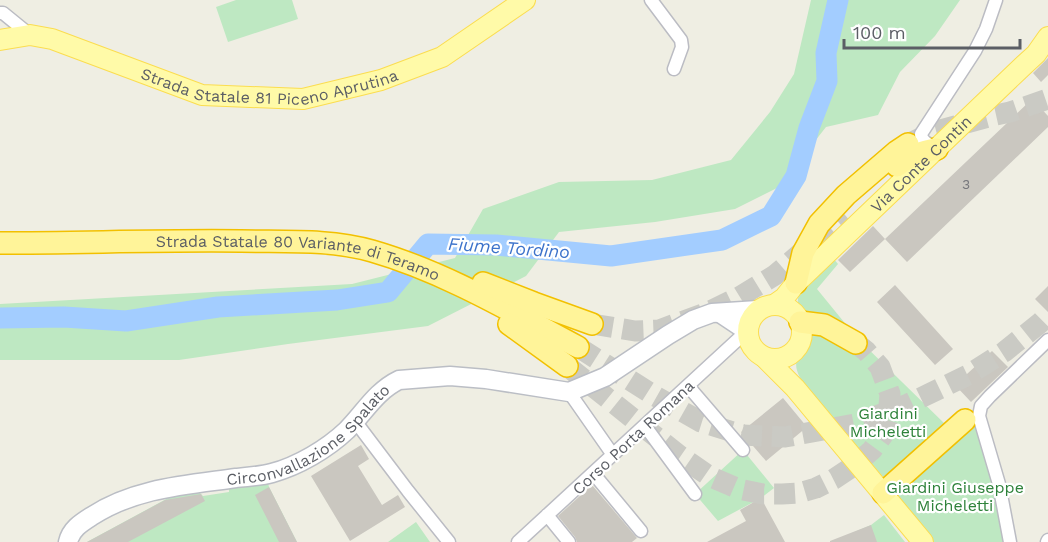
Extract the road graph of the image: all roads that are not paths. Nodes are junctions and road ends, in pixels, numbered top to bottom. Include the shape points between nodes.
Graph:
1 (525, 0) edge
2 (651, 0) edge
3 (996, 0) edge
4 (0, 13) edge
5 (30, 35) junction
6 (1048, 38) edge
7 (0, 40) edge
8 (674, 69) dead end
9 (915, 137) junction
10 (937, 149) junction
11 (845, 215) tunnel mouth
12 (0, 243) edge
13 (458, 284) junction
14 (793, 285) junction
15 (781, 312) junction
16 (720, 313) junction
17 (592, 324) tunnel mouth
18 (741, 337) junction
19 (1048, 340) edge
20 (856, 343) tunnel mouth
21 (578, 347) tunnel mouth
22 (794, 352) junction
23 (765, 358) junction
24 (567, 366) tunnel mouth
25 (688, 386) junction
26 (795, 388) junction
27 (569, 393) junction
28 (965, 420) dead end
29 (355, 421) junction
30 (645, 426) junction
31 (743, 450) dead end
32 (613, 455) junction
33 (593, 473) junction
34 (883, 493) junction
35 (695, 494) dead end
36 (548, 515) junction
37 (641, 531) dead end
38 (68, 542) edge
39 (449, 542) edge
40 (518, 542) edge
41 (568, 542) edge
42 (923, 542) edge
43 (1010, 542) edge

1 - 5 main road, Strada Statale 81 Piceno Aprutina via 442,57 381,80 303,99 202,95 52,39
2 - 8 street via 681,40
3 - 9 street via 975,51
4 - 5 street
5 - 7 main road, Strada Statale 81 Piceno Aprutina
6 - 10 main road, Via Conte Contin
9 - 10 street via 930,138
9 - 14 highway via 846,195 819,224 803,253
10 - 11 highway via 923,151 900,164
10 - 14 main road, Via Conte Contin
12 - 13 highway, Strada Statale 80 Variante di Teramo via 326,242 395,254
13 - 17 highway via 534,303
13 - 21 highway, Strada Statale 80 Variante di Teramo
13 - 24 highway
14 - 15 main road, Via Conte Contin
15 - 16 main road
15 - 18 main road via 750,320
15 - 20 highway via 824,325
15 - 22 main road via 802,330
16 - 18 main road
16 - 27 main road via 687,323 605,377
18 - 23 main road
18 - 25 street, Corso Porta Romana
19 - 43 street via 979,411
22 - 23 main road via 777,360
22 - 26 main road via 791,360
23 - 26 main road
25 - 30 street, Corso Porta Romana
25 - 31 street
26 - 34 main road
27 - 29 main road, Circonvallazione Spalato via 450,376 399,381 379,394
27 - 32 street
28 - 34 highway
29 - 38 main road, Circonvallazione Spalato via 318,451 271,473 159,489 113,504 77,526
29 - 39 street
30 - 32 street, Corso Porta Romana
30 - 35 street
32 - 33 street, Corso Porta Romana
33 - 36 street, Corso Porta Romana
33 - 37 street
34 - 42 main road
36 - 40 street, Corso Porta Romana
36 - 41 street

